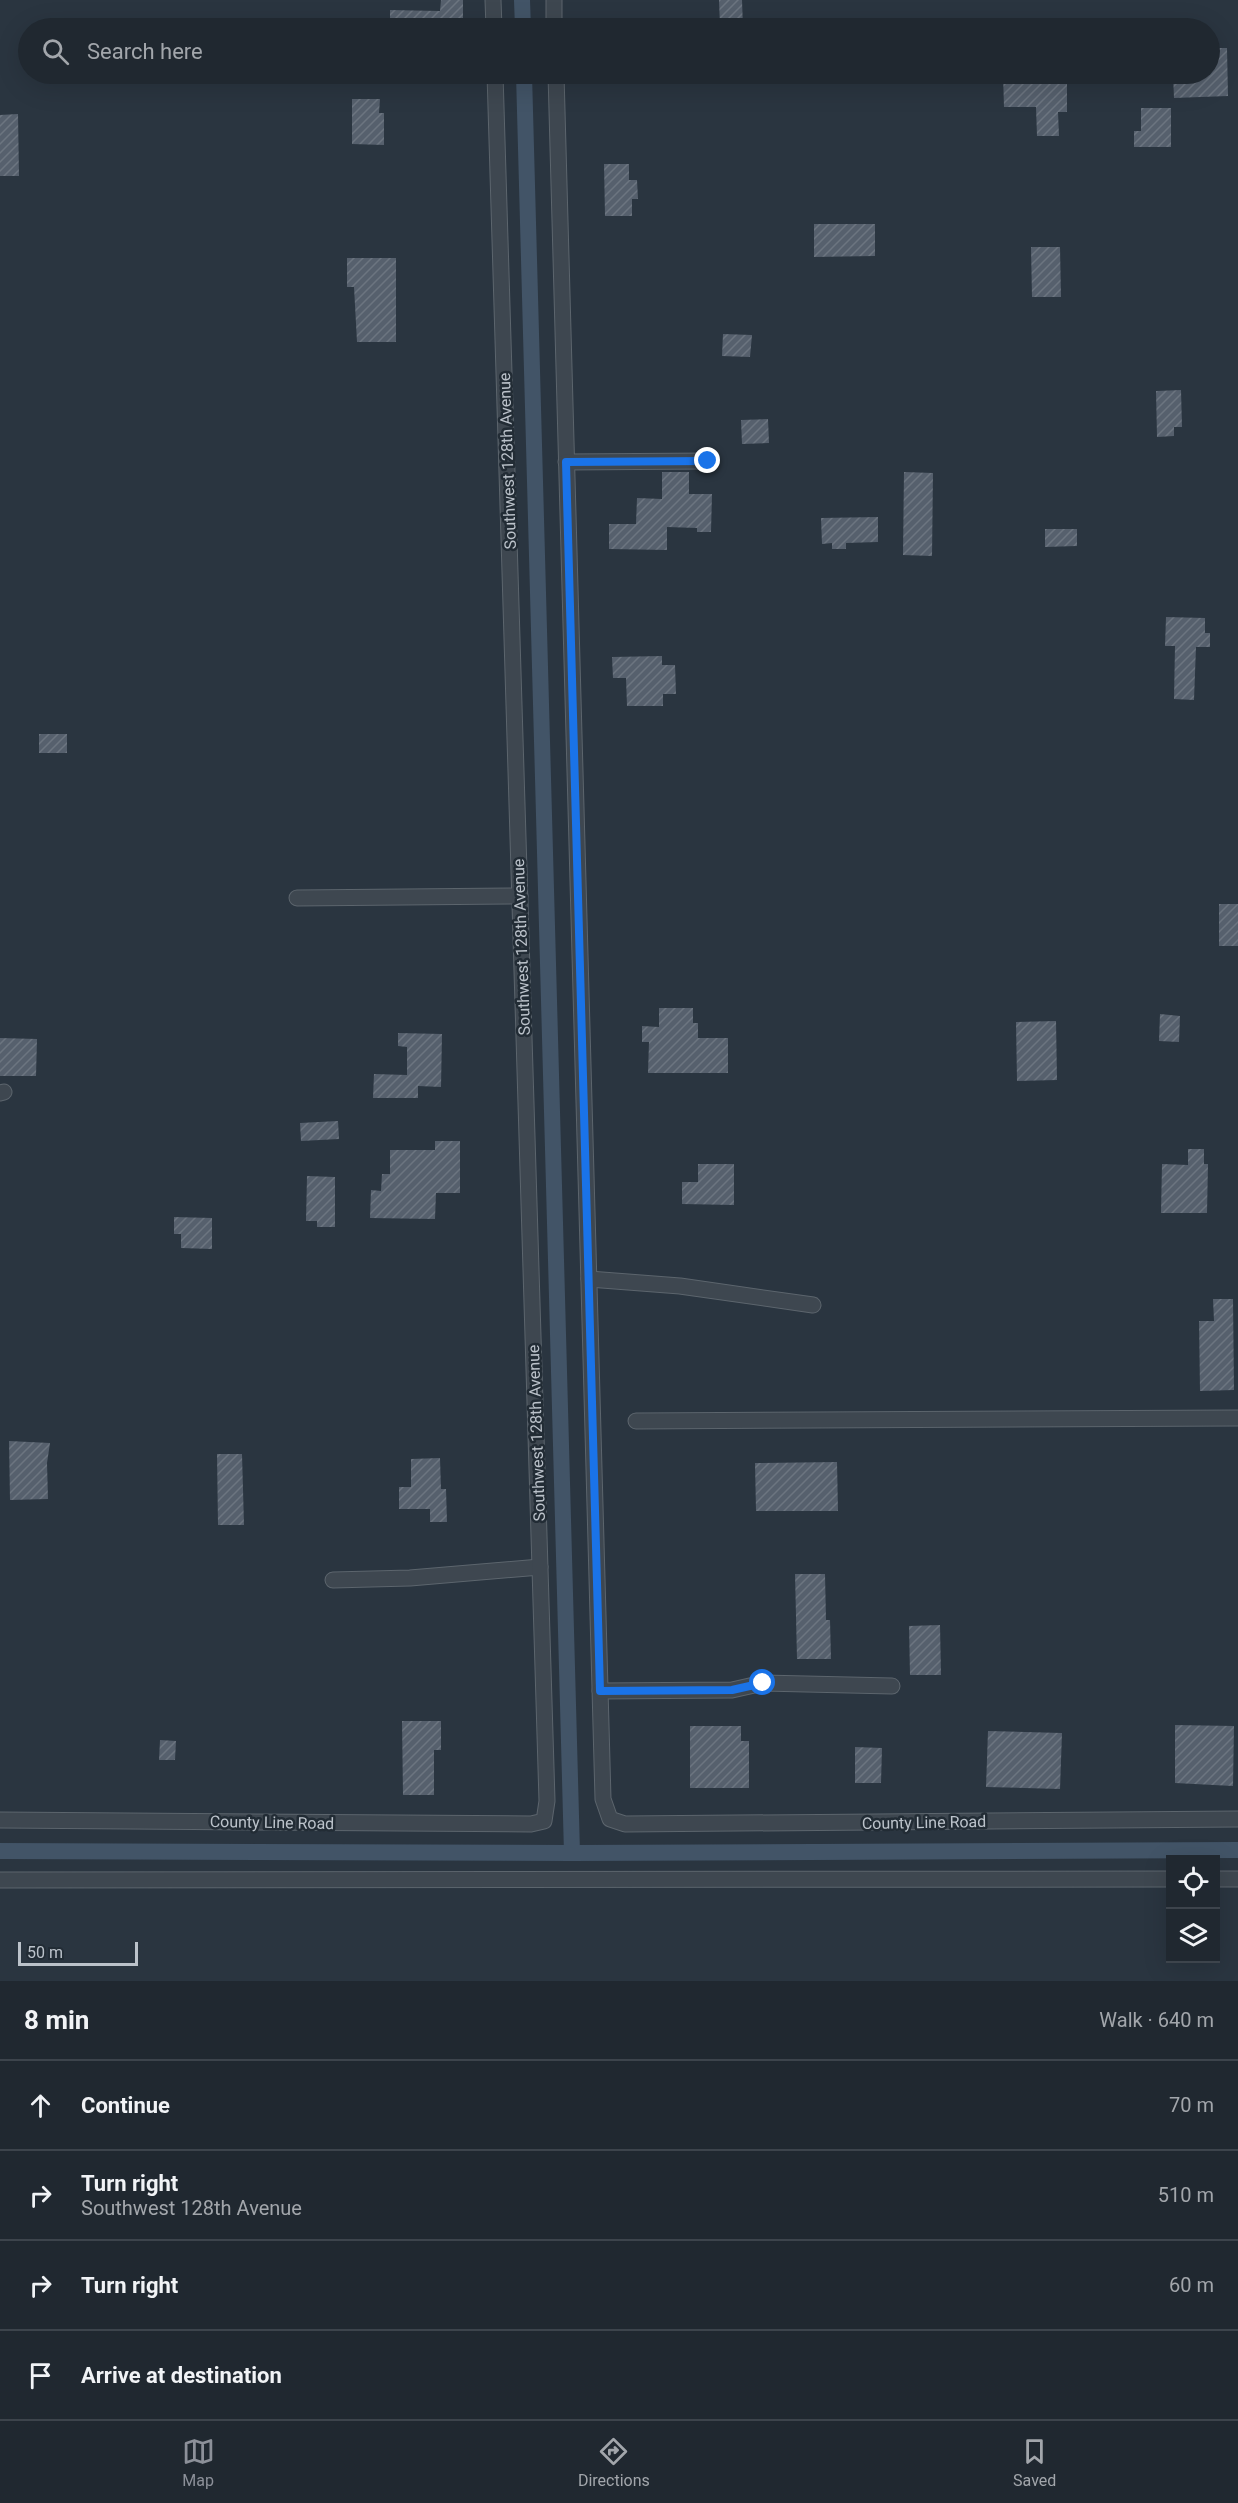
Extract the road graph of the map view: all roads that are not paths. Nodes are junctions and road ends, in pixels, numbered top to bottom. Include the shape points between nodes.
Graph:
1 (493, 0) edge
2 (554, 0) edge
3 (494, 18) edge
4 (554, 18) edge
5 (495, 84) edge
6 (556, 84) edge
7 (708, 461) dead end
8 (566, 462) junction
9 (520, 896) junction
10 (297, 898) dead end
11 (589, 1279) junction
12 (813, 1305) dead end
13 (1238, 1418) edge
14 (636, 1421) dead end
15 (540, 1567) junction
16 (333, 1580) dead end
17 (892, 1686) dead end
18 (600, 1691) junction
19 (1238, 1819) edge
20 (0, 1820) edge
21 (544, 1821) joint
22 (1238, 1879) edge
23 (0, 1880) edge
24 (1166, 1880) edge
25 (1220, 1880) edge

1 - 3 street
2 - 4 street
5 - 9 street, Southwest 128th Avenue
6 - 8 street
7 - 8 street
8 - 11 street
9 - 10 street
9 - 15 street, Southwest 128th Avenue
11 - 12 street via 680,1286
11 - 18 street
13 - 14 street
15 - 16 street
15 - 21 street, Southwest 128th Avenue via 547,1801
17 - 18 street via 763,1683 732,1690
18 - 19 street, County Line Road via 603,1799 610,1820 625,1824
20 - 21 street, County Line Road via 519,1824
22 - 25 street
23 - 24 street

